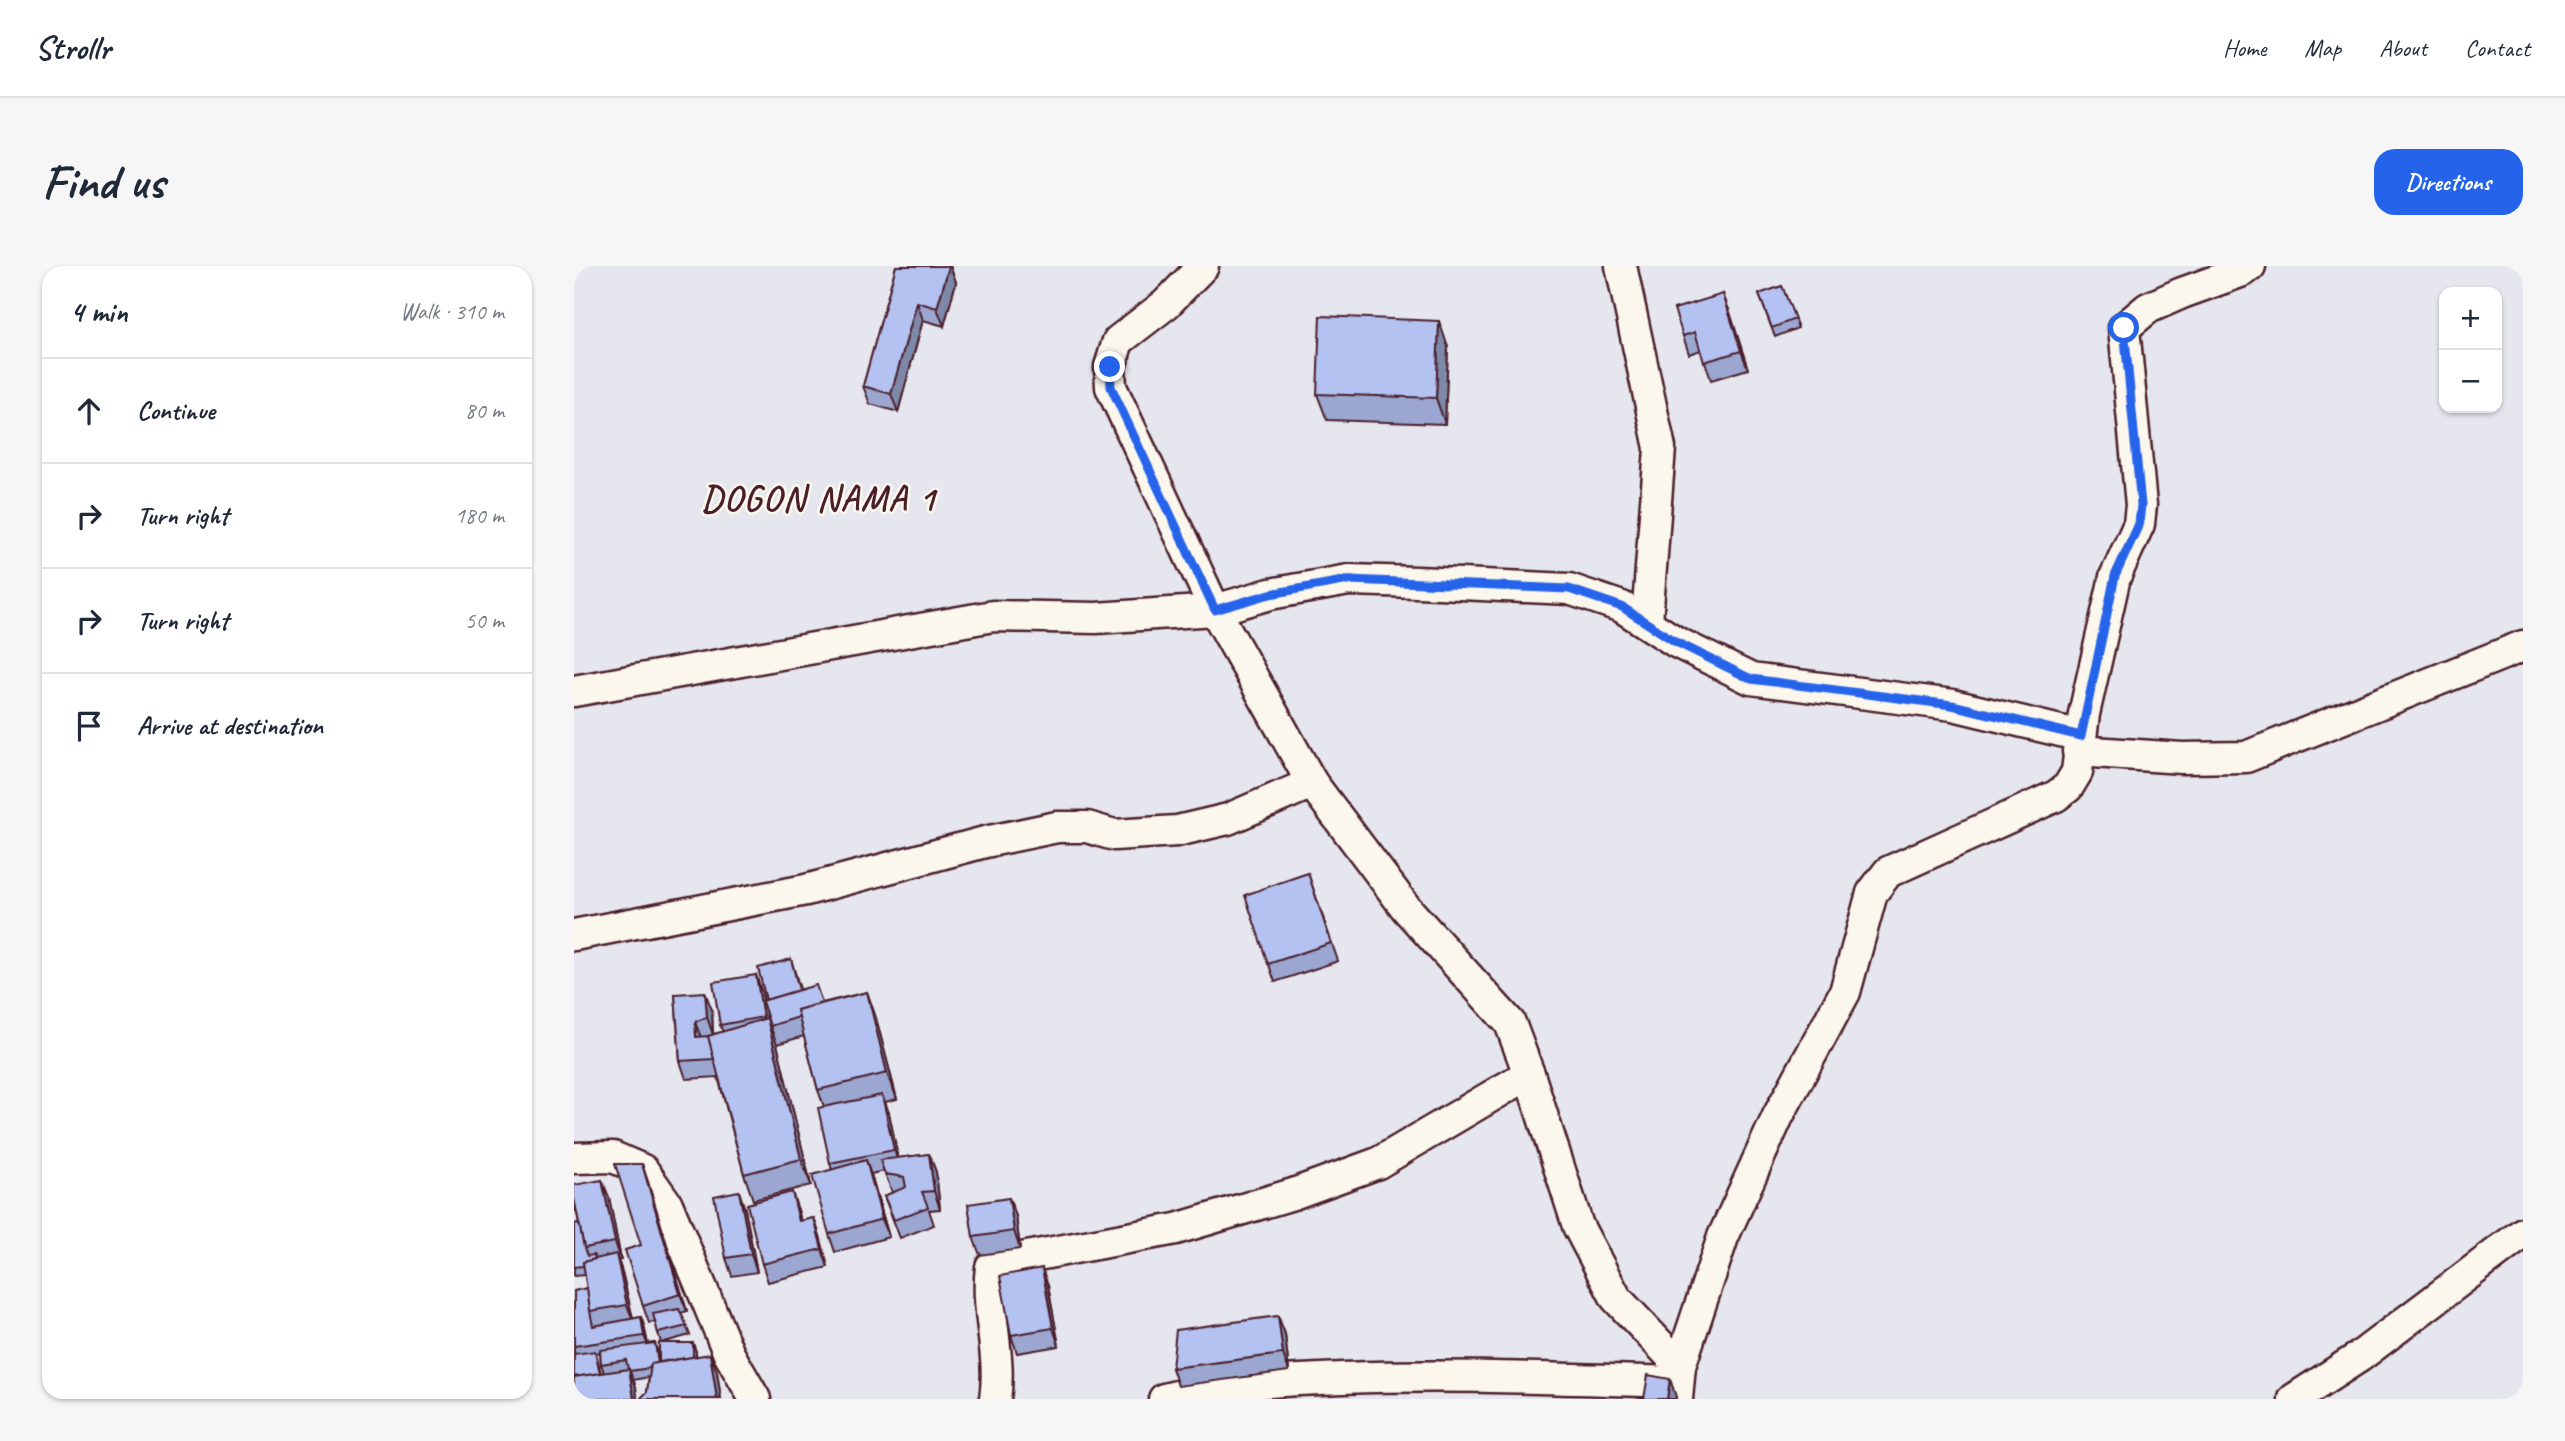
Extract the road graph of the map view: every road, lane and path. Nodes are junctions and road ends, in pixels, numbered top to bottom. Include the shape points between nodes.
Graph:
1 (1203, 266) edge
2 (1621, 266) edge
3 (2250, 266) edge
4 (1215, 610) junction
5 (1647, 621) junction
6 (2523, 646) edge
7 (574, 691) edge
8 (2080, 743) junction
9 (1312, 783) junction
10 (574, 935) edge
11 (1529, 1074) junction
12 (574, 1158) edge
13 (2523, 1233) edge
14 (1679, 1382) edge
15 (755, 1399) edge
16 (995, 1399) edge
17 (1164, 1399) edge
18 (2294, 1399) edge

1 - 4 street via 1166,304 1118,341 1110,367 1111,387
2 - 5 street via 1660,448
3 - 8 street via 2148,309 2124,328 2139,524 2115,576
4 - 5 street via 1270,594 1349,580 1569,589
4 - 7 street via 1096,618 993,616
4 - 9 street
5 - 8 street via 1676,642 1751,679 1952,705
6 - 8 street via 2246,757 2182,758
8 - 14 street via 2077,772 2056,796 1888,872 1872,893 1845,992 1778,1116 1723,1237
9 - 10 street via 1228,819 1177,831 1114,835 1087,827 1057,827 806,890
9 - 11 street via 1406,908 1510,1023
11 - 14 street via 1578,1226 1616,1298
11 - 16 street via 1378,1163 1293,1194 1176,1229 991,1267 988,1290 999,1376
12 - 15 street via 613,1157 643,1170 667,1204 729,1354
13 - 18 street via 2359,1357
14 - 17 street via 1413,1376 1295,1380

